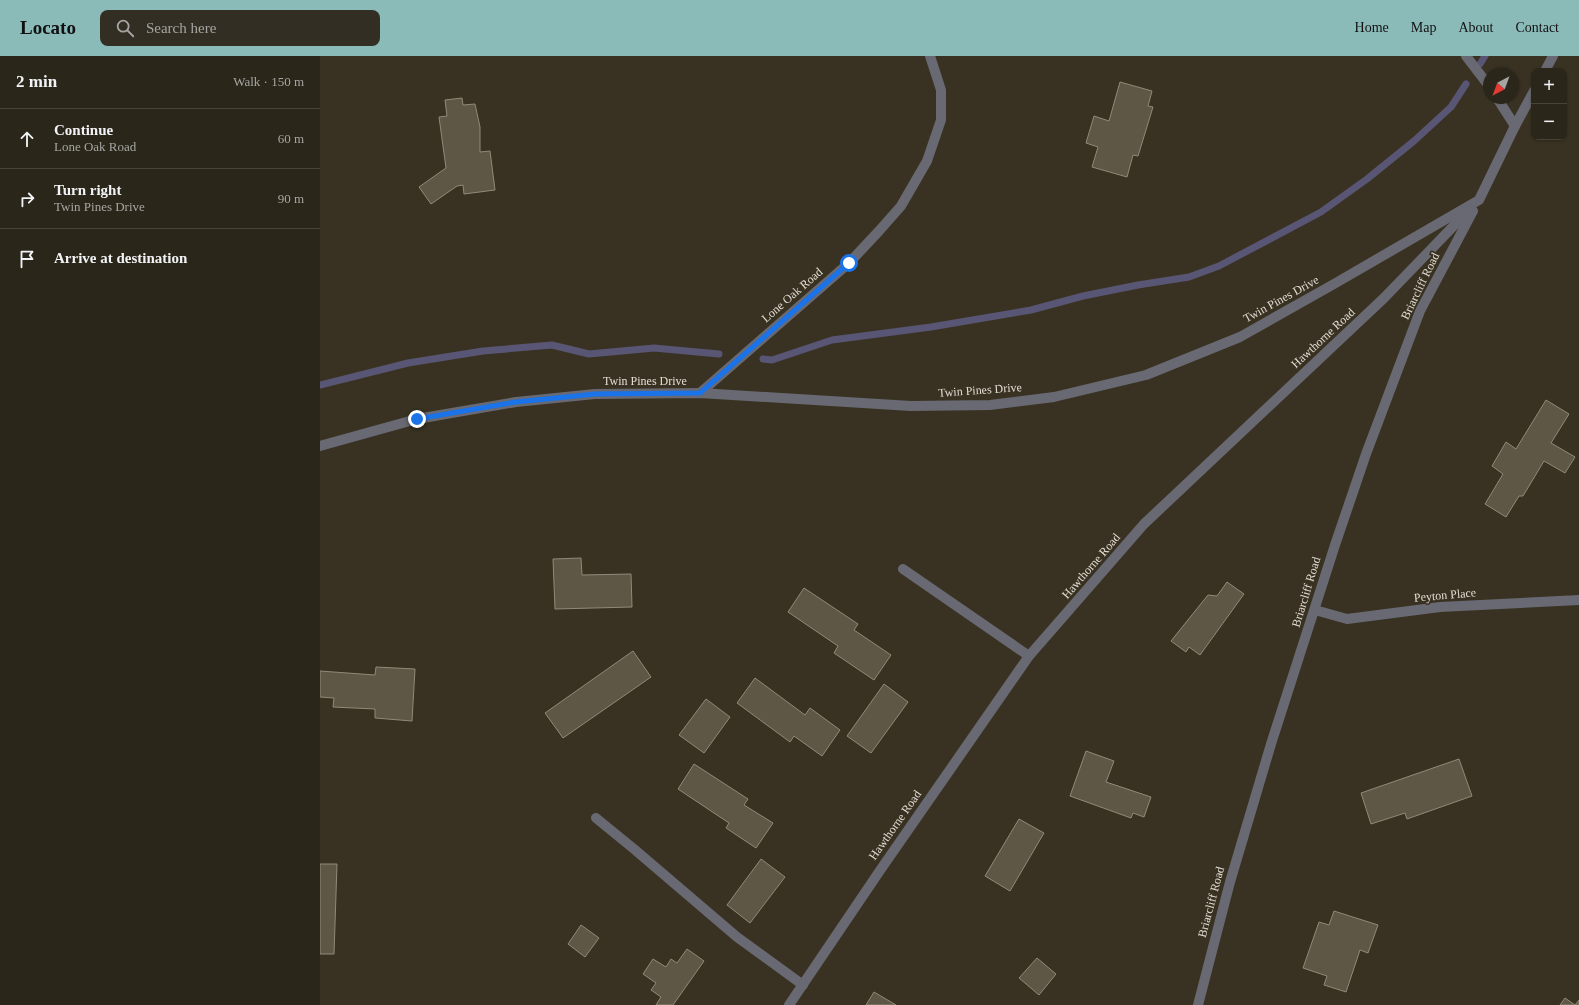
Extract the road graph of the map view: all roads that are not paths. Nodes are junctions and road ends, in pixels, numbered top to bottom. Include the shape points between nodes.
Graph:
1 (930, 56) edge
2 (1466, 56) edge
3 (1554, 56) edge
4 (1547, 68) edge
5 (1483, 78) edge
6 (1531, 97) edge
7 (1501, 104) edge
8 (1515, 126) junction
9 (1479, 200) junction
10 (700, 393) junction
11 (320, 446) edge
12 (902, 570) dead end
13 (1579, 600) edge
14 (1315, 610) junction
15 (1029, 656) junction
16 (596, 818) dead end
17 (803, 985) junction
18 (789, 1005) edge
19 (1198, 1005) edge

1 - 10 street, Lone Oak Road via 941,90 941,120 927,161 901,206 849,263
2 - 5 street
3 - 4 street
6 - 8 street
7 - 8 street
8 - 9 street
9 - 10 street, Twin Pines Drive via 1240,337 1146,375 1054,397 990,405 911,406
9 - 14 street, Briarcliff Road via 1420,311 1366,454
9 - 15 street, Hawthorne Road via 1384,298 1144,524
10 - 11 street, Twin Pines Drive via 595,394 516,402 417,419
12 - 15 street
13 - 14 street, Peyton Place via 1440,607 1347,619
14 - 19 street, Briarcliff Road via 1271,744 1230,882
15 - 17 street, Hawthorne Road via 880,869
16 - 17 street via 737,938
17 - 18 street, Hawthorne Road

